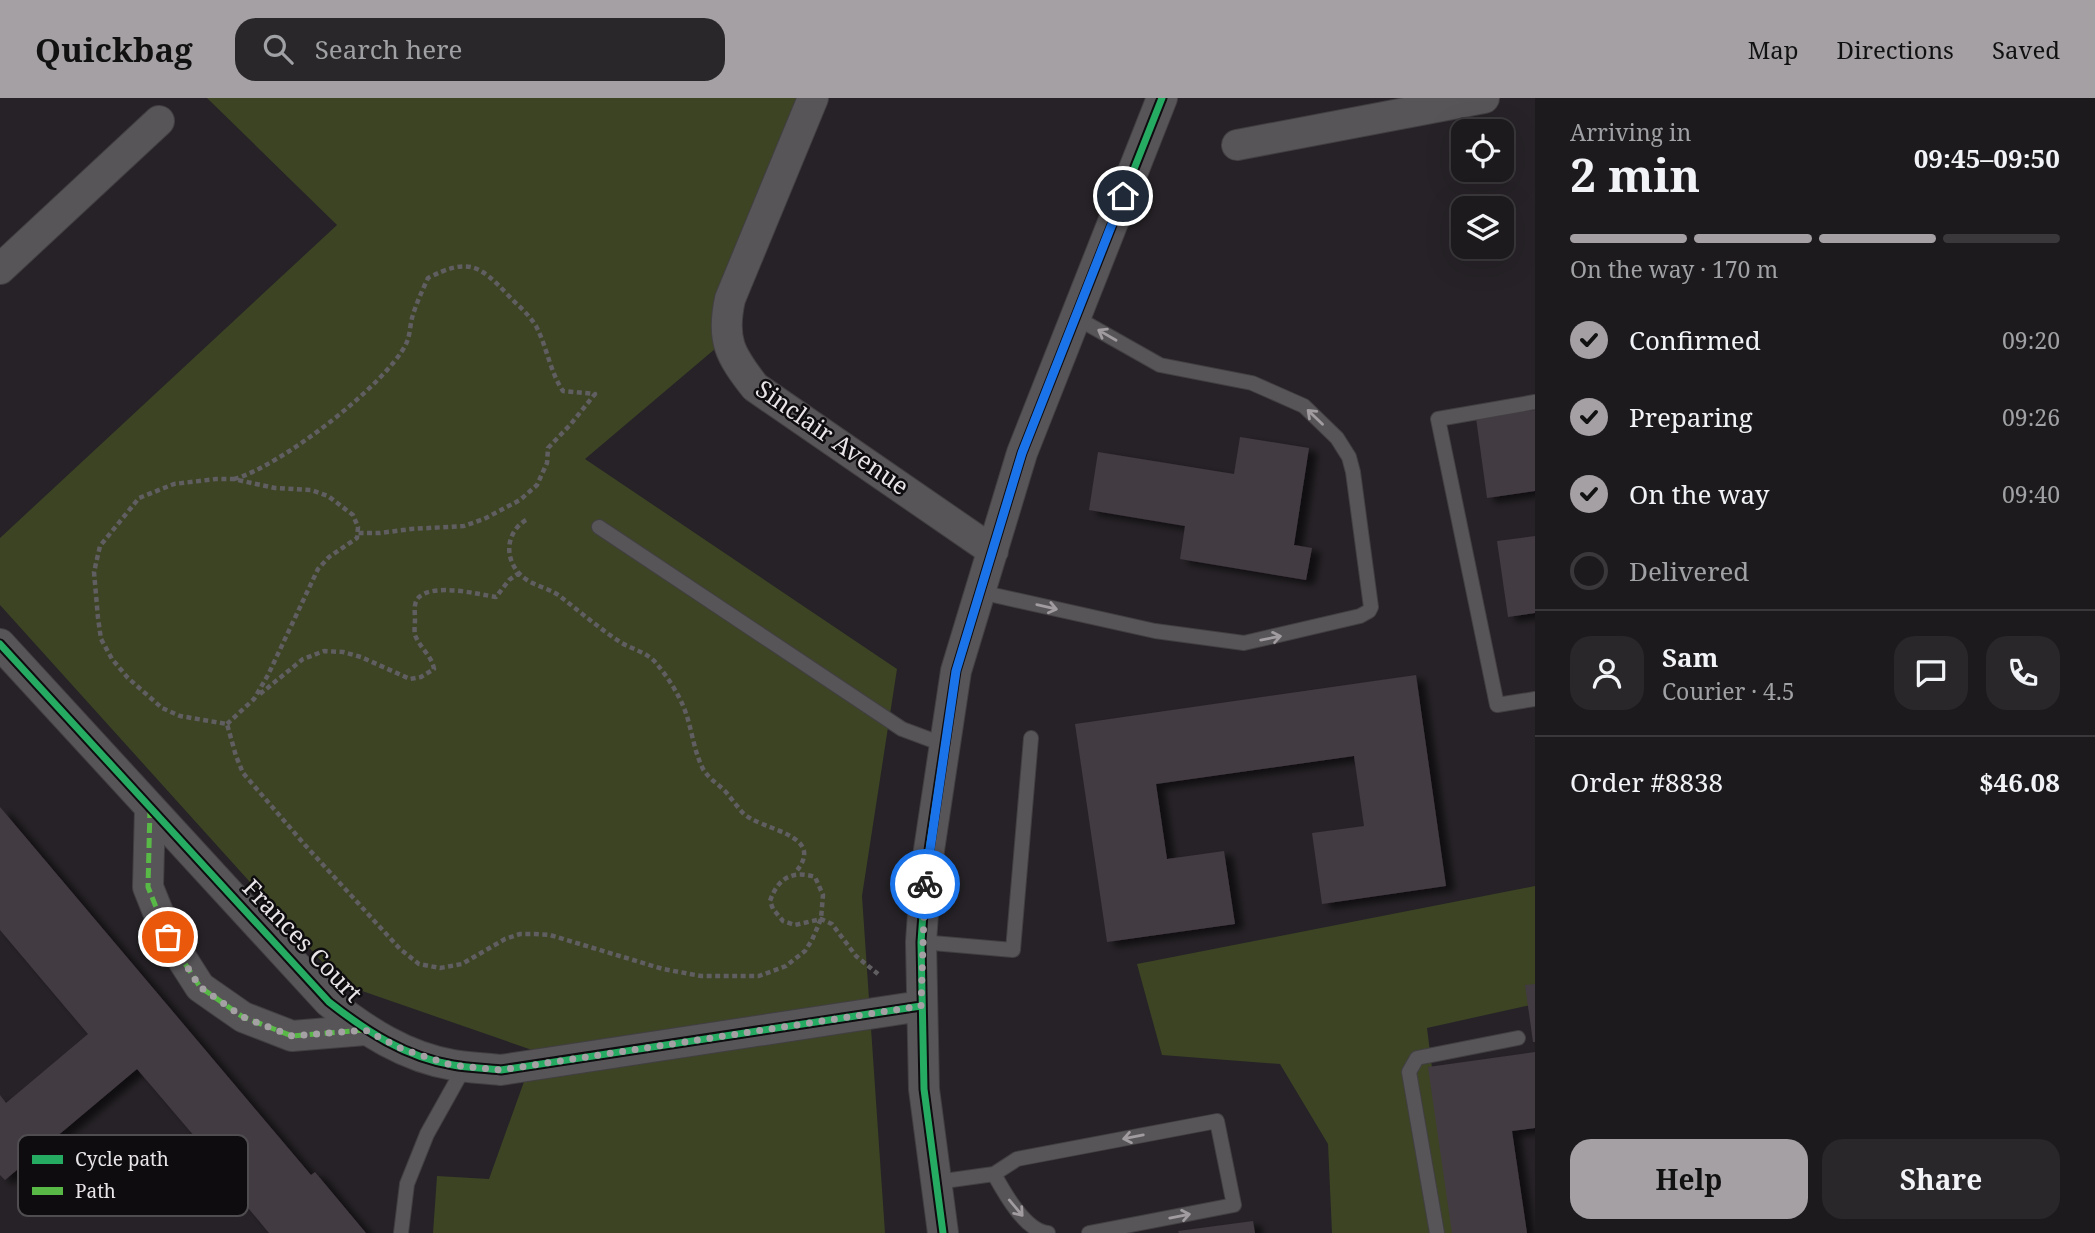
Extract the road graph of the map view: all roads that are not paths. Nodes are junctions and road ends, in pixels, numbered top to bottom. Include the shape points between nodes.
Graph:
1 (813, 98) edge
2 (1162, 98) edge
3 (1483, 98) edge
4 (159, 121) dead end
5 (1237, 145) dead end
6 (0, 269) edge
7 (1075, 317) junction
8 (1535, 401) edge
9 (599, 527) dead end
10 (993, 551) junction
11 (980, 592) junction
12 (0, 644) edge
13 (1535, 699) edge
14 (1031, 738) dead end
15 (945, 745) junction
16 (150, 808) junction
17 (921, 942) junction
18 (921, 1006) junction
19 (365, 1030) junction
20 (1518, 1038) dead end
21 (465, 1066) junction
22 (994, 1174) junction
23 (937, 1182) junction
24 (401, 1233) edge
25 (943, 1233) edge
26 (1048, 1233) edge
27 (1089, 1233) edge
28 (1437, 1233) edge

1 - 10 street, Sinclair Avenue via 730,299 724,325 735,361 755,387
2 - 7 street
3 - 5 street
4 - 6 street
7 - 10 street via 1022,453
11 -> 7 lane via 1155,631 1244,643 1360,617 1369,611 1353,472 1337,438 1304,406 1252,383 1160,366
8 - 13 lane via 1438,419 1497,705
9 - 15 lane via 902,729
10 - 11 street
11 - 15 street via 956,671
12 - 16 street, Frances Court
14 - 17 lane via 1013,950
15 - 17 street via 926,870
16 - 19 street, Frances Court via 329,1002
16 - 19 street via 148,887 168,937 200,987 243,1017 292,1036
17 - 18 street
18 - 21 street, Frances Court via 501,1070
18 - 23 street via 924,1089
19 - 21 street, Frances Court via 402,1049
20 - 28 lane via 1417,1058 1409,1072
21 - 24 lane via 427,1134 407,1184
22 - 23 lane
22 -> 26 lane via 1018,1212
27 -> 22 lane via 1234,1205 1217,1121 1017,1159
23 - 25 street

